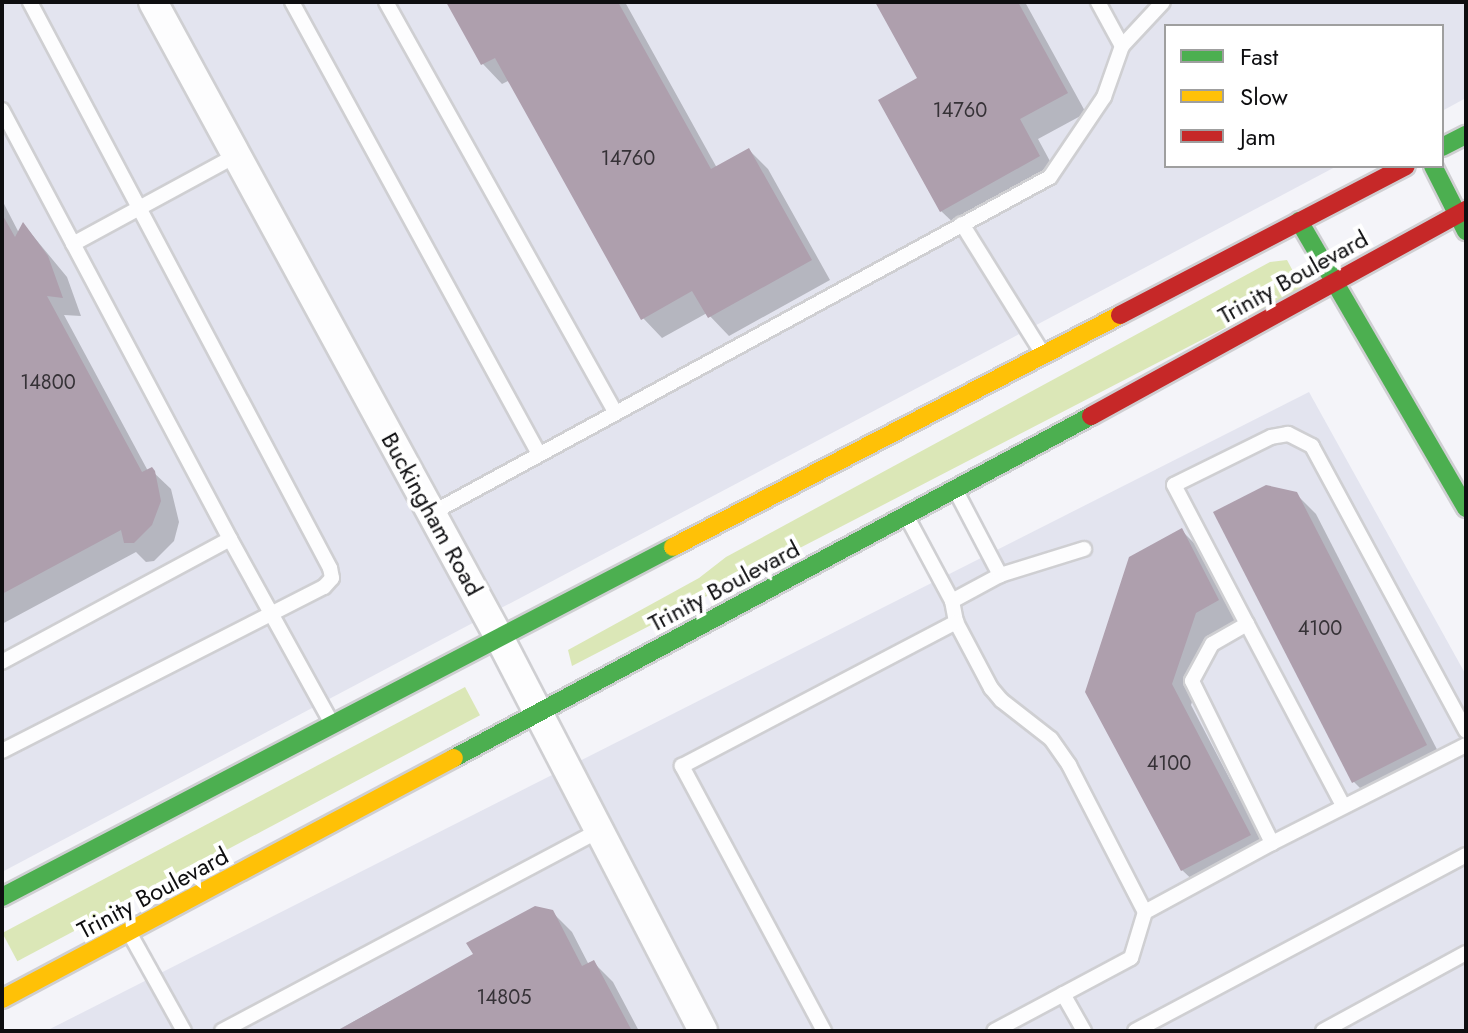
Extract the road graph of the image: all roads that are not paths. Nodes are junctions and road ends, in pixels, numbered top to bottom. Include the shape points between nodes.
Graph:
1 (30, 2) edge
2 (153, 2) edge
3 (292, 2) edge
4 (386, 2) edge
5 (1098, 2) edge
6 (1163, 2) edge
7 (1122, 46) junction
8 (2, 110) edge
9 (1466, 135) edge
10 (1444, 146) edge
11 (237, 155) junction
12 (1402, 168) edge
13 (1434, 168) edge
14 (140, 209) junction
15 (1463, 219) edge
16 (1299, 221) junction
17 (962, 224) junction
18 (73, 244) junction
19 (1334, 282) junction
20 (1043, 355) junction
21 (616, 413) junction
22 (539, 454) junction
23 (956, 490) junction
24 (1466, 508) edge
25 (432, 513) junction
26 (907, 516) junction
27 (230, 539) junction
28 (1084, 549) dead end
29 (1000, 575) junction
30 (952, 601) junction
31 (272, 614) junction
32 (956, 622) junction
33 (1247, 624) junction
34 (500, 639) junction
35 (2, 662) edge
36 (538, 714) junction
37 (332, 724) junction
38 (1466, 731) edge
39 (1466, 745) edge
40 (2, 751) edge
41 (1343, 805) junction
42 (598, 831) junction
43 (1272, 843) junction
44 (1466, 855) edge
45 (2, 897) edge
46 (1145, 912) junction
47 (130, 933) junction
48 (1466, 953) edge
49 (1063, 994) junction
50 (2, 999) edge
51 (184, 1031) edge
52 (222, 1031) edge
53 (703, 1031) edge
54 (824, 1031) edge
55 (994, 1031) edge
56 (1084, 1031) edge
57 (1135, 1031) edge
58 (1323, 1031) edge

1 - 14 lane
2 - 11 street, Buckingham Road
3 - 22 lane
4 - 21 lane
5 - 7 lane
6 - 7 lane
7 - 17 lane via 1104,97 1050,177
8 - 18 lane
9 - 10 main road
11 - 14 lane
11 - 25 street, Buckingham Road
12 - 16 main road, Trinity Boulevard
13 - 15 main road
14 - 18 lane
14 - 31 lane via 330,568 332,578 324,587
15 - 19 main road, Trinity Boulevard
16 - 19 main road
16 - 20 main road, Trinity Boulevard
17 - 20 lane
17 - 21 lane
18 - 27 lane
19 - 23 main road, Trinity Boulevard
19 - 24 main road
20 - 34 main road, Trinity Boulevard
21 - 22 lane
22 - 25 lane
23 - 26 main road, Trinity Boulevard
23 - 29 lane
25 - 34 street, Buckingham Road
26 - 30 lane
26 - 36 main road, Trinity Boulevard
27 - 31 lane
27 - 35 lane
28 - 29 lane
29 - 30 lane
30 - 32 lane
31 - 37 lane
31 - 40 lane
32 - 46 lane via 991,688 1051,739 1069,765
32 - 54 lane via 682,766
33 - 38 lane via 1174,485 1271,437 1288,434 1312,446
33 - 41 lane
33 - 43 lane via 1212,644 1192,681
34 - 36 street, Buckingham Road
34 - 37 main road, Trinity Boulevard
36 - 42 street, Buckingham Road
36 - 47 main road, Trinity Boulevard
37 - 45 main road, Trinity Boulevard
39 - 41 lane
41 - 43 lane
42 - 52 lane
42 - 53 street, Buckingham Road
43 - 46 lane
44 - 57 lane
46 - 49 lane via 1131,958
47 - 50 main road, Trinity Boulevard
47 - 51 lane
48 - 58 lane
49 - 55 lane
49 - 56 lane

